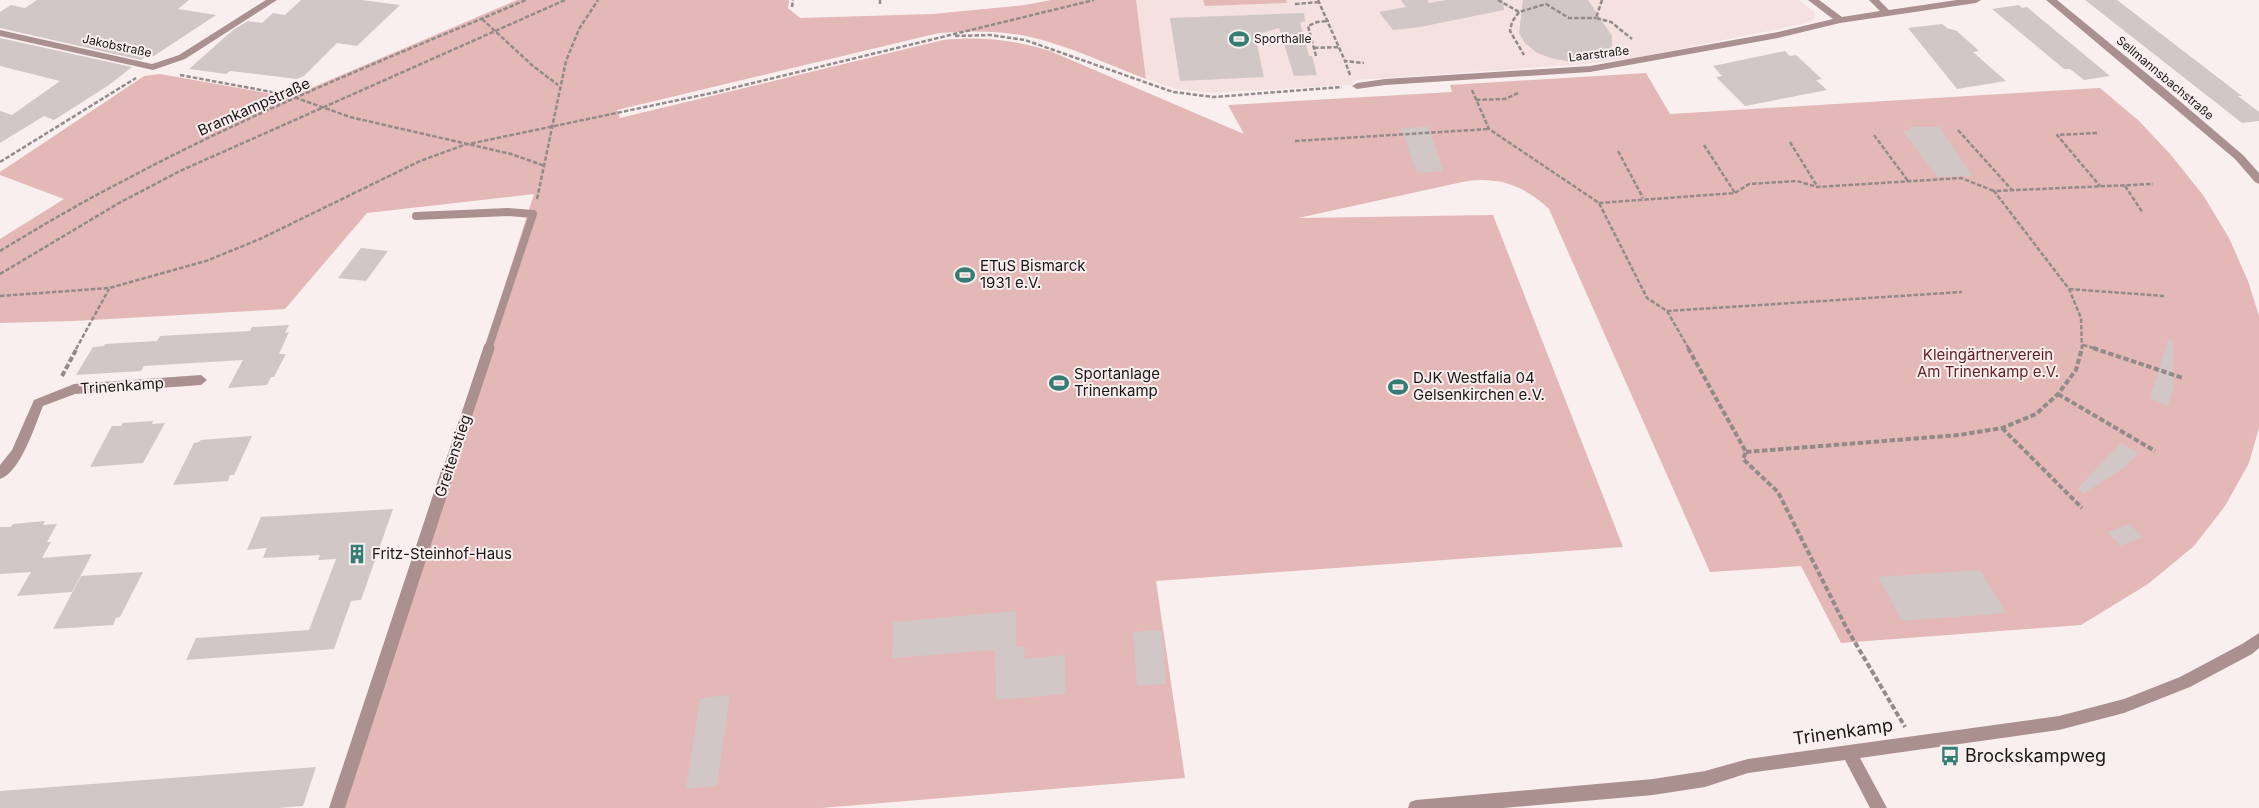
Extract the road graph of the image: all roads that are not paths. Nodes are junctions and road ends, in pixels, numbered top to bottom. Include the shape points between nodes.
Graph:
1 (272, 0) edge
2 (1813, 0) edge
3 (1874, 0) edge
4 (1976, 0) edge
5 (2051, 0) edge
6 (1886, 12) junction
7 (1840, 20) junction
8 (0, 33) edge
9 (1357, 86) road end
10 (2259, 180) edge
11 (416, 216) dead end
12 (201, 380) dead end
13 (448, 471) joint
14 (0, 474) edge
15 (2259, 638) edge
16 (1849, 752) junction
17 (337, 808) edge
18 (1416, 808) edge
19 (1879, 808) edge

1 - 8 street, Jakobstraße via 182,57 153,68
2 - 7 street
3 - 6 street
4 - 6 street, Laarstraße
5 - 10 street, Sellmannsbachstraße via 2239,157
6 - 7 street, Laarstraße
7 - 9 street, Laarstraße via 1778,35 1610,66
11 - 13 lane, Greitenstieg via 533,214
12 - 14 street, Trinenkamp via 74,389 38,403 17,453
13 - 17 street, Greitenstieg
15 - 16 street, Trinenkamp via 2247,649 2186,682 2124,706 2058,723
16 - 18 street, Trinenkamp via 1748,766 1705,779 1653,786
16 - 19 street

